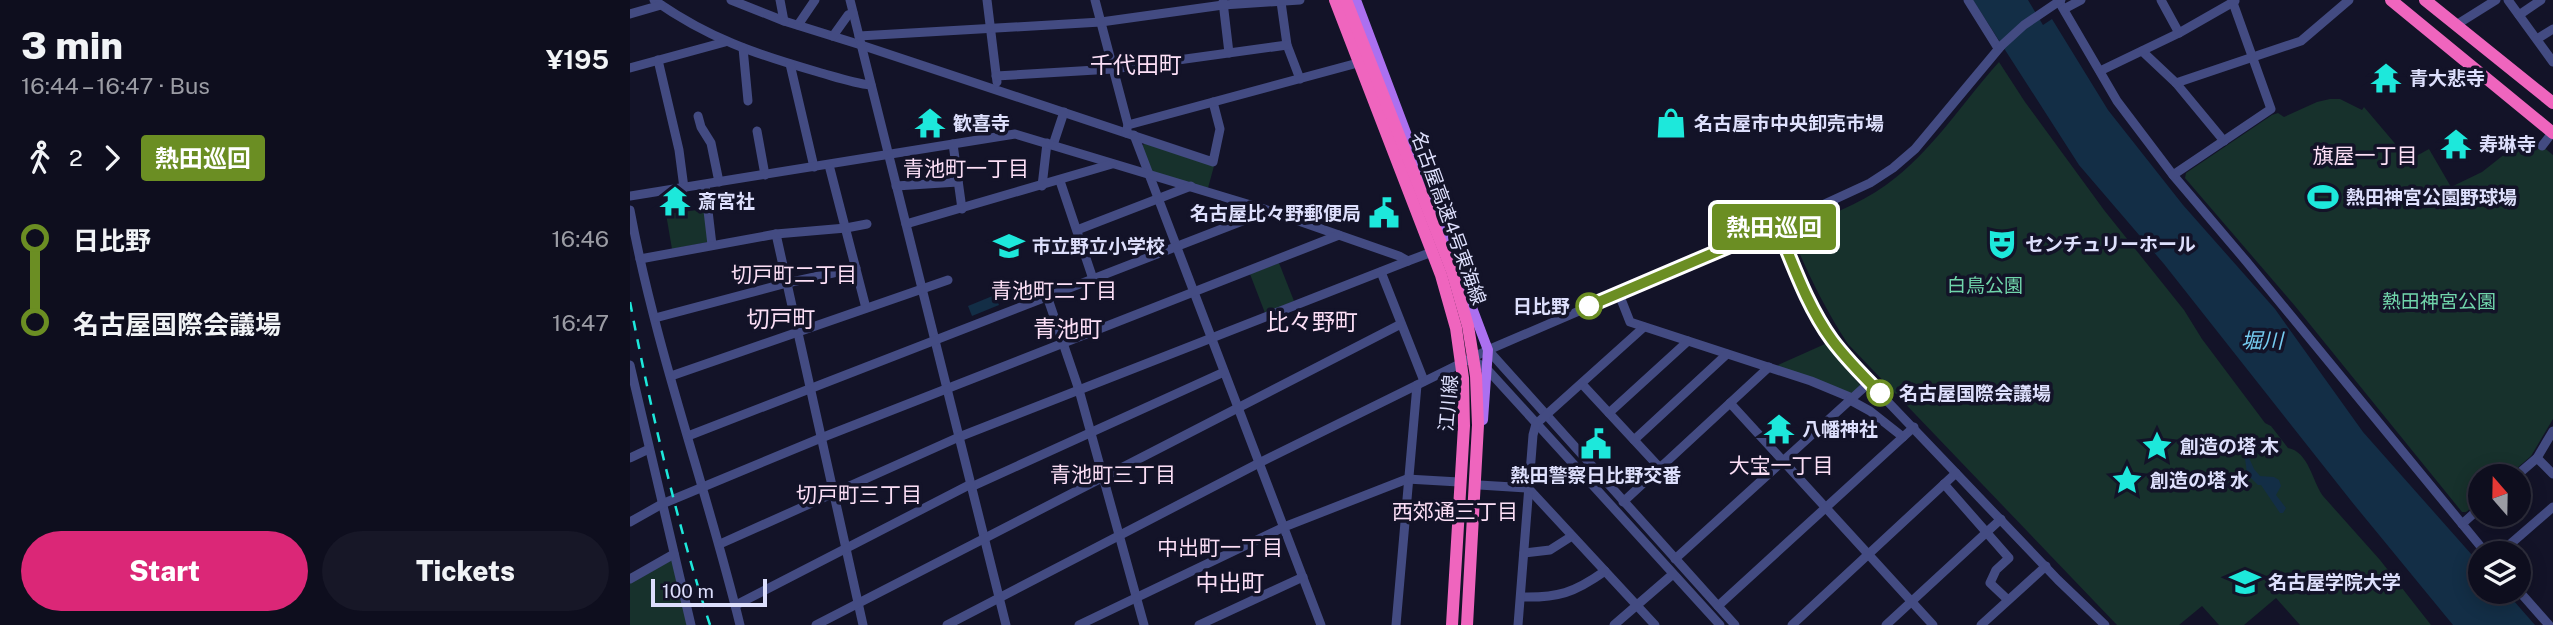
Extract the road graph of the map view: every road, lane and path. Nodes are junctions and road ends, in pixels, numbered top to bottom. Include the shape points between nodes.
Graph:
1 (731, 0) edge
2 (780, 0) edge
3 (815, 0) edge
4 (987, 0) edge
5 (1095, 0) edge
6 (1300, 0) edge
7 (1329, 0) edge
8 (1335, 0) edge
9 (1346, 0) edge
10 (1356, 0) edge
11 (1968, 0) edge
12 (2081, 0) edge
13 (2161, 0) edge
14 (2349, 0) edge
15 (2391, 0) edge
16 (2425, 0) edge
17 (2496, 0) edge
18 (2508, 0) edge
19 (2541, 0) edge
20 (2234, 1) edge
21 (1281, 2) junction
22 (657, 3) edge
23 (1223, 3) edge
24 (2061, 3) edge
25 (853, 5) edge
26 (630, 14) edge
27 (2519, 15) junction
28 (784, 21) junction
29 (1101, 22) junction
30 (798, 25) junction
31 (2456, 25) junction
32 (990, 28) junction
33 (2553, 29) edge
34 (2179, 33) junction
35 (833, 36) junction
36 (2537, 39) junction
37 (860, 40) junction
38 (725, 41) junction
39 (1287, 45) junction
40 (1999, 47) junction
41 (743, 48) junction
42 (2143, 51) junction
43 (1229, 53) junction
44 (2252, 57) junction
45 (658, 60) junction
46 (2553, 62) edge
47 (790, 64) junction
48 (1354, 64) junction
49 (630, 68) edge
50 (1113, 69) junction
51 (2100, 71) junction
52 (996, 76) junction
53 (1300, 79) junction
54 (2176, 83) junction
55 (871, 85) junction
56 (998, 90) junction
57 (748, 101) dead end
58 (1213, 102) junction
59 (2553, 103) edge
60 (1064, 112) junction
61 (698, 116) dead end
62 (757, 131) dead end
63 (1129, 131) junction
64 (2553, 133) edge
65 (2224, 141) junction
66 (953, 144) junction
67 (1050, 144) junction
68 (2542, 146) dead end
69 (888, 155) junction
70 (1113, 163) junction
71 (829, 164) junction
72 (814, 167) junction
73 (1148, 174) junction
74 (765, 175) junction
75 (2173, 175) junction
76 (1060, 181) junction
77 (719, 182) junction
78 (958, 182) junction
79 (705, 185) junction
80 (896, 186) junction
81 (1042, 186) junction
82 (1191, 186) junction
83 (684, 188) junction
84 (630, 196) edge
85 (1157, 198) junction
86 (962, 209) junction
87 (1264, 209) junction
88 (630, 210) edge
89 (867, 224) dead end
90 (906, 224) junction
91 (1777, 226) junction
92 (846, 228) junction
93 (1077, 230) junction
94 (776, 234) junction
95 (1339, 235) junction
96 (712, 245) junction
97 (1175, 246) junction
98 (1432, 252) junction
99 (640, 258) junction
100 (1408, 261) junction
101 (856, 268) junction
102 (1381, 272) junction
103 (1093, 279) junction
104 (948, 280) dead end
105 (787, 283) junction
106 (922, 289) junction
107 (1193, 292) junction
108 (1619, 293) junction
109 (1047, 296) junction
110 (866, 308) junction
111 (655, 318) junction
112 (1401, 324) junction
113 (1644, 327) junction
114 (798, 332) junction
115 (1211, 339) junction
116 (934, 340) junction
117 (1688, 341) junction
118 (1063, 343) junction
119 (1488, 350) junction
120 (1727, 354) junction
121 (1470, 359) junction
122 (630, 365) edge
123 (1486, 368) junction
124 (1769, 368) junction
125 (1224, 372) junction
126 (671, 376) junction
127 (1870, 382) junction
128 (1421, 383) junction
129 (1582, 384) junction
130 (811, 389) junction
131 (946, 389) junction
132 (1079, 390) junction
133 (633, 394) edge
134 (1851, 399) junction
135 (1730, 403) junction
136 (1238, 407) junction
137 (1609, 413) junction
138 (1545, 416) junction
139 (1536, 424) junction
140 (1914, 427) junction
141 (2553, 431) edge
142 (1091, 433) junction
143 (688, 436) junction
144 (959, 437) junction
145 (1903, 437) junction
146 (821, 438) junction
147 (1634, 440) junction
148 (649, 449) junction
149 (630, 458) edge
150 (2537, 458) junction
151 (1784, 460) junction
152 (1259, 463) junction
153 (2530, 464) edge
154 (1660, 468) junction
155 (1956, 473) junction
156 (2553, 474) edge
157 (1104, 476) junction
158 (1407, 479) junction
159 (1459, 482) junction
160 (1944, 484) junction
161 (1479, 485) junction
162 (702, 486) junction
163 (971, 486) junction
164 (1528, 488) junction
165 (834, 494) junction
166 (1623, 502) junction
167 (662, 503) junction
168 (1826, 507) junction
169 (2553, 507) edge
170 (2001, 519) junction
171 (2468, 519) edge
172 (630, 522) edge
173 (2462, 524) junction
174 (1283, 527) junction
175 (1987, 532) junction
176 (1121, 536) junction
177 (1572, 536) junction
178 (984, 538) junction
179 (2476, 541) edge
180 (2514, 541) edge
181 (720, 544) junction
182 (846, 549) junction
183 (1524, 553) junction
184 (674, 554) junction
185 (1868, 554) junction
186 (1675, 559) junction
187 (2046, 566) junction
188 (1605, 571) junction
189 (1673, 574) junction
190 (1303, 577) junction
191 (630, 579) edge
192 (1137, 597) junction
193 (1521, 597) junction
194 (999, 598) junction
195 (2008, 600) junction
196 (1911, 602) junction
197 (858, 603) junction
198 (2530, 604) edge
199 (736, 605) junction
200 (1637, 606) junction
201 (1718, 606) junction
202 (691, 625) edge
203 (740, 625) edge
204 (816, 625) edge
205 (863, 625) edge
206 (947, 625) edge
207 (1006, 625) edge
208 (1079, 625) edge
209 (1144, 625) edge
210 (1199, 625) edge
211 (1321, 625) edge
212 (1396, 625) edge
213 (1450, 625) edge
214 (1468, 625) edge
215 (1518, 625) edge
216 (1615, 625) edge
217 (1655, 625) edge
218 (1720, 625) edge
219 (1735, 625) edge
220 (1791, 625) edge
221 (1886, 625) edge
222 (1933, 625) edge
223 (1981, 625) edge
224 (2105, 625) edge
225 (2549, 625) edge

1 - 28 street
2 - 28 street
3 - 30 street
4 - 32 street
5 - 29 street
6 - 21 street
7 - 48 main road, 江川線
8 - 213 highway, 名古屋高速4号東海線, bridge via 1441,275 1456,328 1464,426
9 - 214 highway, 名古屋高速4号東海線, bridge via 1452,271 1468,326 1478,425
10 - 119 main road, 江川線
11 - 40 street
12 - 24 street
13 - 34 street
14 - 44 street via 2301,41
15 - 64 highway
16 - 31 highway
17 - 31 street
18 - 27 street
19 - 27 street
20 - 34 street
20 - 44 street
21 - 23 street
21 - 39 street
22 - 26 street
22 - 38 street
23 - 29 street
23 - 43 street
24 - 40 street, bridge
24 - 51 street
25 - 35 street
25 - 37 street
27 - 36 street
28 - 30 street
29 - 32 street
29 - 50 street
30 - 35 street
31 - 59 highway
32 - 37 street
32 - 52 street
33 - 36 street
34 - 42 street
35 - 37 street
36 - 46 street
37 - 55 street
37 - 56 street
38 - 41 street
38 - 45 street
39 - 43 street
39 - 53 street
40 - 91 street via 1933,130 1893,168 1849,194
41 - 47 street
41 - 57 street
42 - 51 street
42 - 54 street
43 - 50 street
44 - 54 street
44 - 65 street via 2271,109
45 - 49 street
45 - 83 street
47 - 55 street
47 - 72 street
48 - 53 street
48 - 98 main road, 江川線
50 - 52 street
50 - 63 street
51 - 75 street
52 - 56 street
53 - 58 street
54 - 65 street
55 - 69 street
56 - 60 street
58 - 63 street
58 - 63 street via 1220,129 1213,162
60 - 63 street
60 - 67 street
61 - 77 street via 711,143
62 - 74 street
63 - 73 street
64 - 68 street
65 - 75 street
66 - 67 street via 1015,134
66 - 69 street
66 - 78 street
67 - 70 street
67 - 81 street
69 - 71 street
69 - 80 street
70 - 73 street
70 - 76 street
71 - 72 street
71 - 92 street
72 - 74 street
73 - 82 street
73 - 85 street
74 - 77 street
75 - 173 street
76 - 81 street
76 - 93 street
77 - 79 street
78 - 80 street
78 - 86 street
79 - 83 street
79 - 96 street
80 - 90 street
81 - 86 street
82 - 85 street
82 - 87 street
83 - 84 street
85 - 93 street
85 - 97 street
86 - 90 street
87 - 95 street
87 - 97 street via 1263,214
88 - 99 street
89 - 92 street
90 - 106 street
91 - 108 street
91 - 127 street via 1823,326
92 - 94 street
92 - 101 street
93 - 103 street
94 - 96 street
94 - 105 street
95 - 100 street
95 - 107 street
96 - 99 street
97 - 103 street
97 - 107 street
98 - 100 street
98 - 121 main road, 江川線
99 - 111 street
100 - 102 street
101 - 105 street
101 - 110 street
102 - 112 street
102 - 115 street
103 - 109 street
104 - 106 street
105 - 111 street
105 - 114 street
106 - 110 street
106 - 116 street
107 - 115 street
107 - 118 street
108 - 113 street via 1630,322
108 - 119 street
109 - 116 street
109 - 118 street
110 - 114 street
111 - 126 street
112 - 128 street
112 - 136 street
113 - 117 street
113 - 129 street
114 - 126 street
114 - 130 street
115 - 125 street
115 - 132 street
116 - 130 street
116 - 131 street
117 - 120 street
117 - 137 street
118 - 131 street
118 - 132 street
119 - 121 street
119 - 123 main road, 江川線
119 - 138 street
120 - 124 street
120 - 147 street
121 - 123 street
121 - 128 street
121 - 159 main road, 江川線
122 - 133 street
123 - 139 street
123 - 161 main road, 江川線
124 - 134 street
124 - 135 street
125 - 136 street
125 - 142 street
126 - 143 street
127 - 134 street
127 - 140 street
128 - 152 street
128 - 158 street
129 - 137 street
129 - 138 street
130 - 143 street
130 - 146 street
131 - 144 street
131 - 146 street
132 - 142 street
132 - 144 street
133 - 148 street
134 - 145 street
134 - 151 street
135 - 151 street
135 - 154 street
136 - 152 street
136 - 157 street
137 - 147 street
138 - 139 street
138 - 166 street
139 - 164 street
139 - 189 street
140 - 145 street
140 - 155 street
141 - 150 street
142 - 157 street
142 - 163 street
143 - 162 street
144 - 163 street
144 - 165 street
145 - 168 street
146 - 162 street
146 - 165 street
147 - 154 street
148 - 149 street
148 - 167 street
150 - 153 street
150 - 156 street
151 - 168 street
151 - 186 street
152 - 174 street
152 - 176 street
154 - 166 street
155 - 160 street
155 - 170 street
157 - 176 street
157 - 178 street
158 - 159 street
158 - 174 street
158 - 212 street
159 - 213 main road, 江川線
160 - 175 street
160 - 185 street
161 - 164 street
161 - 214 main road, 江川線
162 - 167 street
162 - 181 street
163 - 178 street
163 - 182 street
164 - 177 street
164 - 183 street
165 - 181 street
165 - 182 street
166 - 186 street
167 - 172 street
167 - 184 street
168 - 185 street
168 - 201 street
169 - 180 street
170 - 175 street
170 - 187 street
171 - 173 street
173 - 179 street
174 - 190 street
174 - 192 street
175 - 195 street via 2009,558 1990,583
175 - 196 street
176 - 192 street
176 - 194 street
177 - 183 street via 1550,550
177 - 188 street
178 - 194 street
178 - 197 street
181 - 199 street
182 - 197 street
182 - 199 street
183 - 193 street
184 - 191 street
184 - 202 street
185 - 196 street
185 - 220 street
186 - 201 street
187 - 195 street
187 - 224 street
188 - 193 street via 1567,594
188 - 200 street
189 - 200 street
189 - 218 street
190 - 210 street
190 - 211 street
192 - 208 street
192 - 209 street
193 - 215 street
194 - 206 street
194 - 207 street
195 - 223 street
196 - 221 street
196 - 222 street
197 - 204 street
197 - 205 street
198 - 225 street
199 - 203 street
200 - 216 street
200 - 217 street
201 - 219 street

